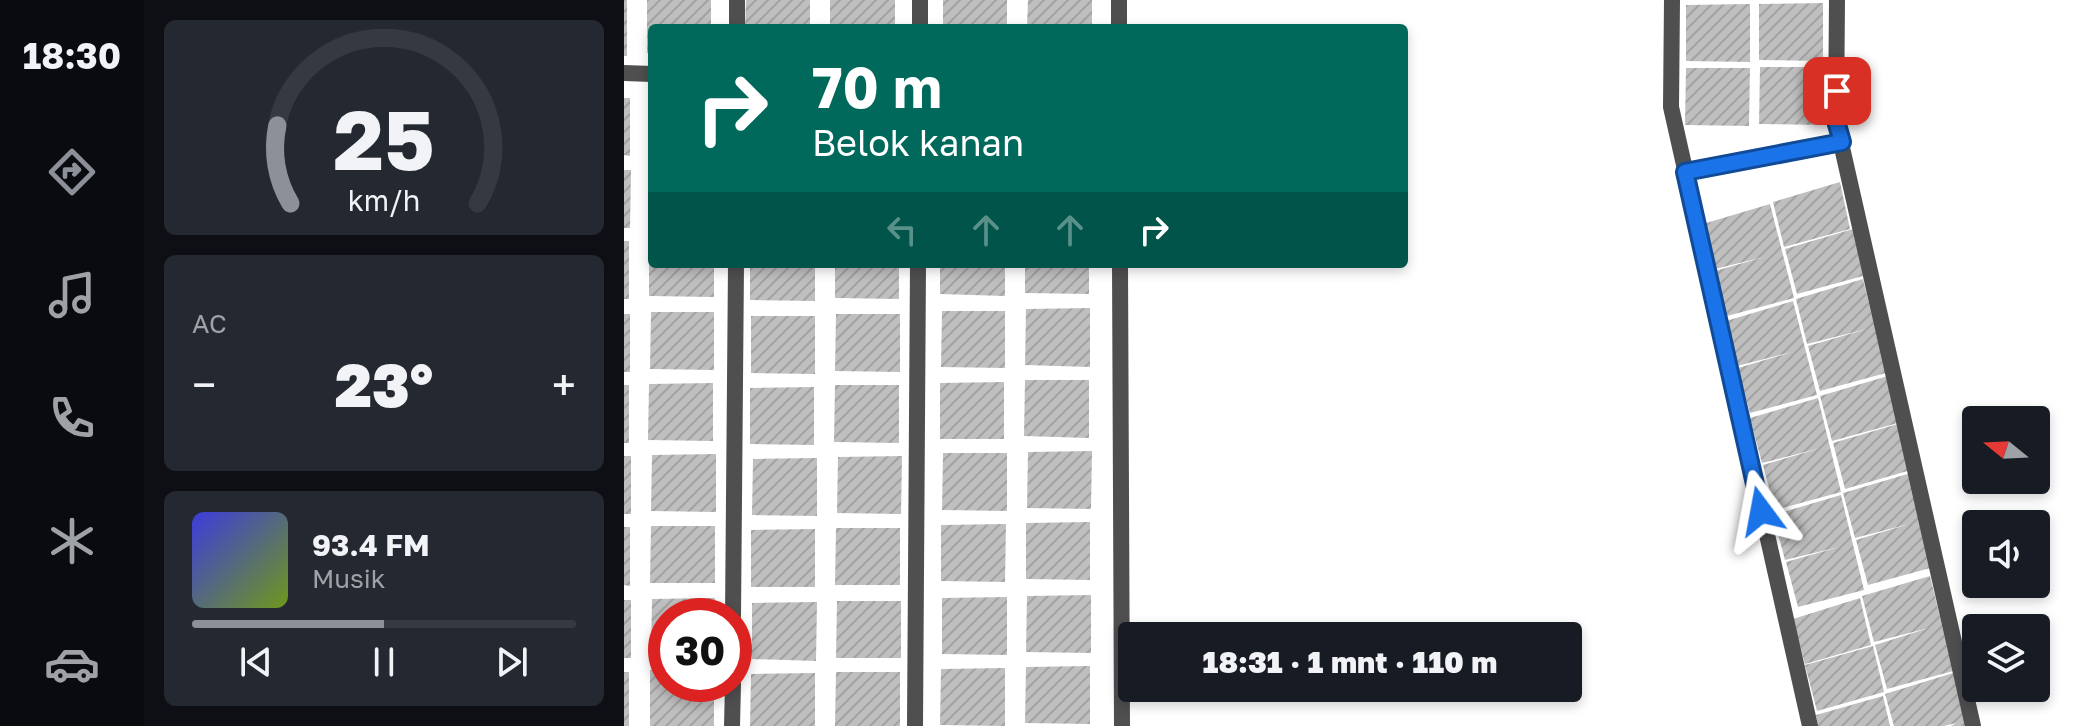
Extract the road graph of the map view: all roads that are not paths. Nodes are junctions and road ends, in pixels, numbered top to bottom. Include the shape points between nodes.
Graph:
1 (737, 0) edge
2 (920, 0) edge
3 (1119, 0) edge
4 (1672, 0) edge
5 (1837, 0) edge
6 (737, 24) edge
7 (920, 24) edge
8 (1119, 24) edge
9 (624, 73) edge
10 (648, 74) edge
11 (1842, 142) junction
12 (1685, 172) junction
13 (736, 268) edge
14 (918, 268) edge
15 (1120, 268) edge
16 (733, 598) edge
17 (733, 702) edge
18 (732, 726) edge
19 (915, 726) edge
20 (1122, 726) edge
21 (1810, 726) edge
22 (1973, 726) edge

1 - 6 street
2 - 7 street
3 - 8 street
4 - 12 street via 1671,107
5 - 11 street via 1836,121
9 - 10 street
11 - 12 street
11 - 22 street
12 - 21 street
13 - 16 street
14 - 19 street
15 - 20 street
17 - 18 street

